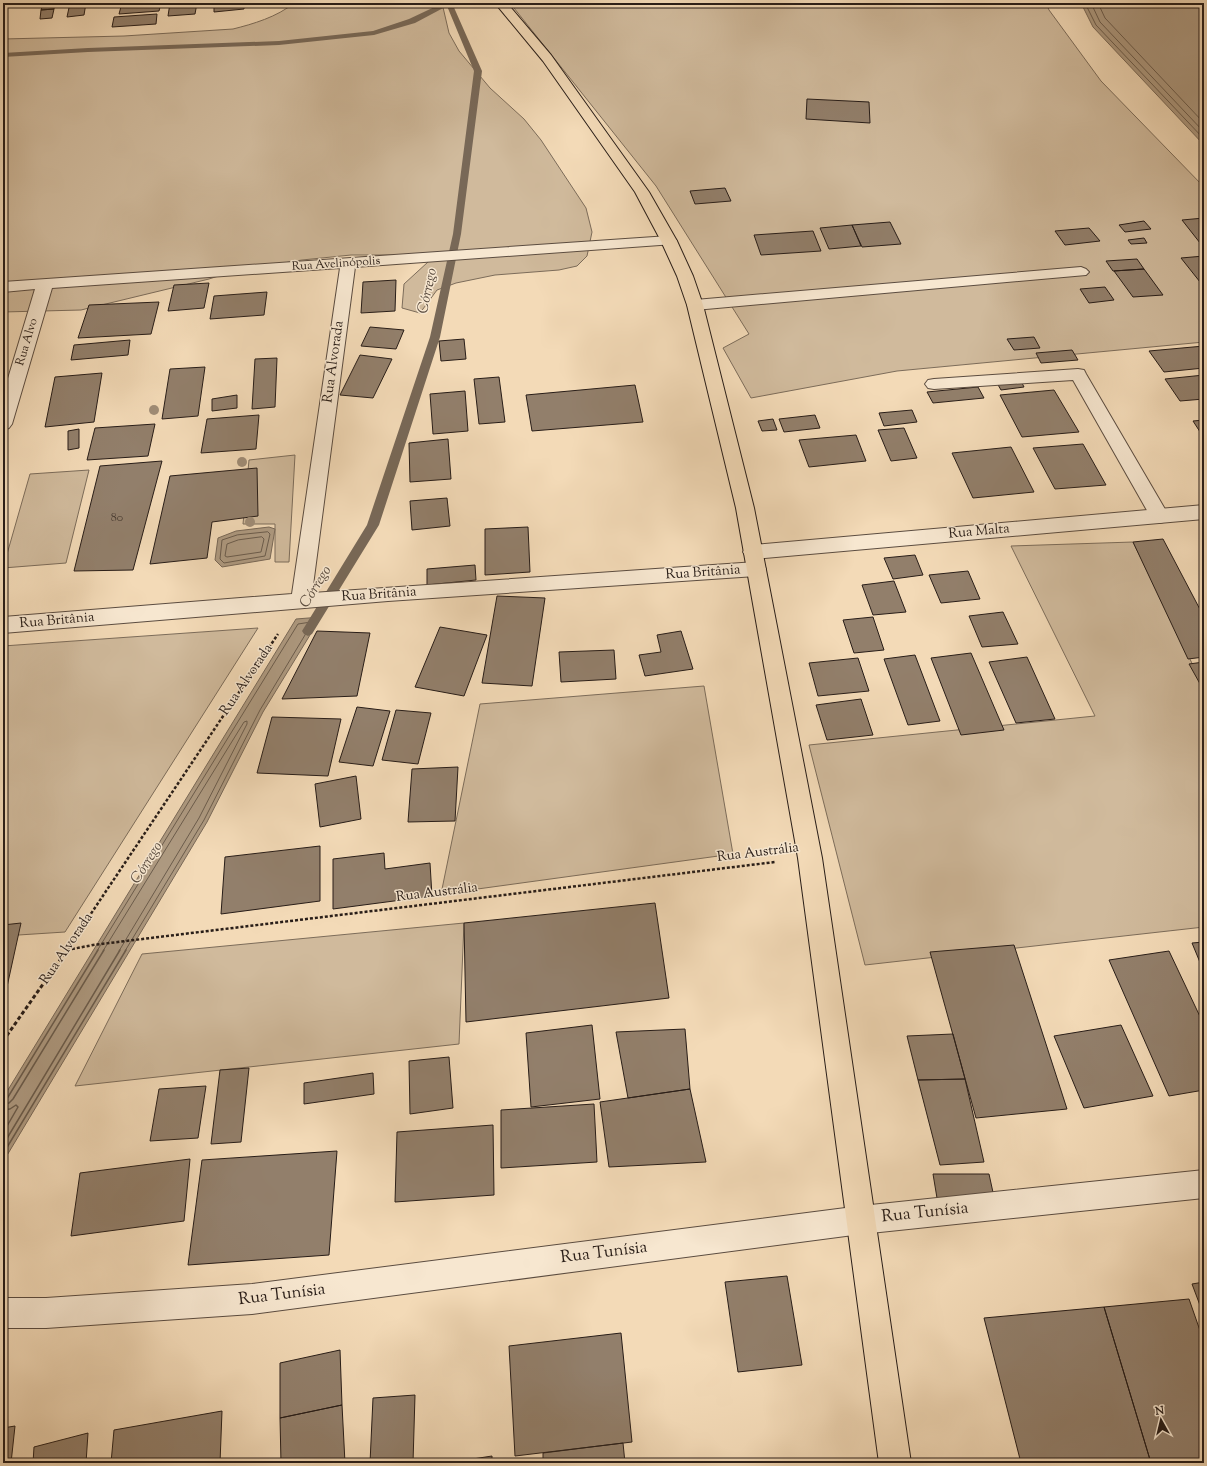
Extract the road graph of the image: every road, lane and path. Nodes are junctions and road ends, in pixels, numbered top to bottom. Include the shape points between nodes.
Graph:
1 (501, 3) edge
2 (669, 241) junction
3 (348, 263) junction
4 (1081, 272) dead end
5 (45, 284) junction
6 (3, 287) edge
7 (695, 305) junction
8 (934, 384) dead end
9 (3, 424) edge
10 (1204, 512) edge
11 (1160, 516) junction
12 (755, 561) junction
13 (305, 600) junction
14 (3, 625) edge
15 (810, 858) junction
16 (67, 950) junction
17 (3, 1041) edge
18 (1204, 1184) edge
19 (860, 1220) junction
20 (3, 1313) edge
21 (895, 1463) edge

1 - 2 main road via 547,58 628,173
2 - 3 street, Rua Avelinópolis
2 - 7 main road
3 - 5 street, Rua Avelinópolis
3 - 13 street, Rua Alvorada
4 - 7 street
5 - 6 street, Rua Avelinópolis
5 - 9 street, Rua Alvo
7 - 12 main road via 745,508
8 - 11 street via 1078,374
10 - 11 street, Rua Malta
11 - 12 street, Rua Malta
12 - 13 street, Rua Britânia
12 - 15 main road
13 - 14 street, Rua Britânia
13 - 16 path, Rua Alvorada
15 - 16 path, Rua Austrália
15 - 19 main road
16 - 17 path, Rua Alvorada
18 - 19 street, Rua Tunísia
19 - 20 street, Rua Tunísia via 252,1299 46,1313
19 - 21 main road

